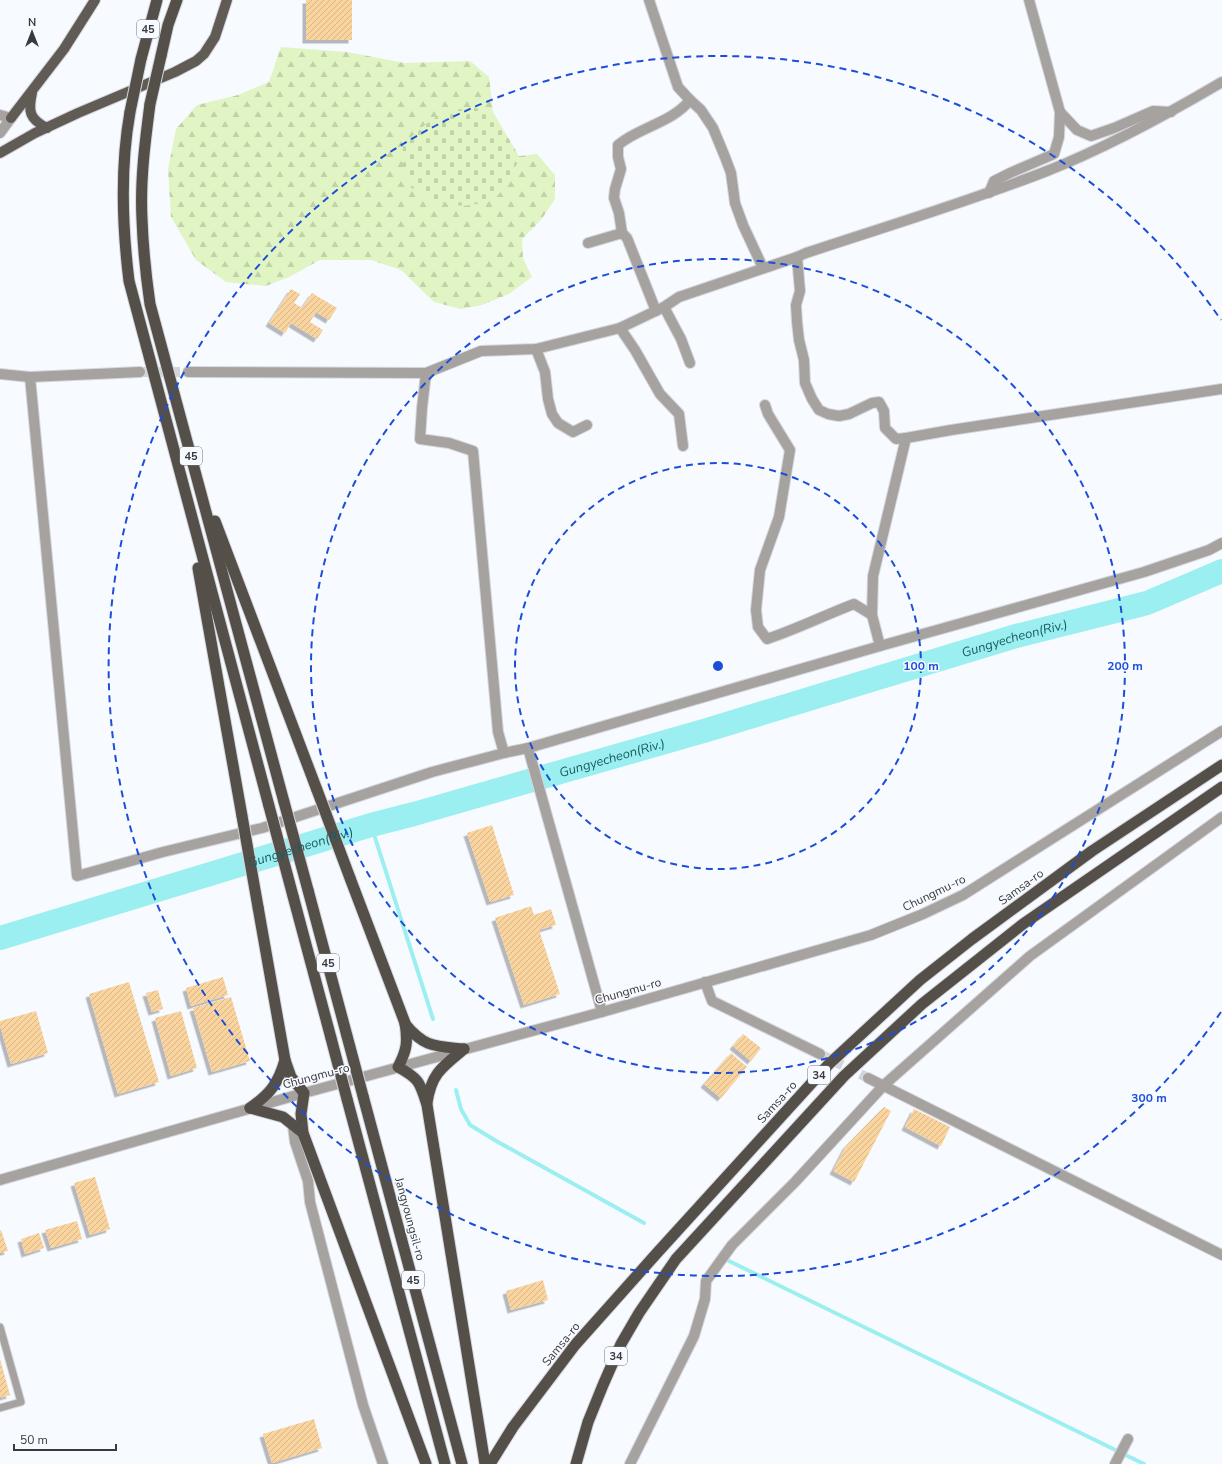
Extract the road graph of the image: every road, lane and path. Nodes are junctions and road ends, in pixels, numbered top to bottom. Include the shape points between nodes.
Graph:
1 (95, 0) edge
2 (157, 0) edge
3 (177, 0) edge
4 (227, 0) edge
5 (649, 0) edge
6 (1029, 0) edge
7 (1222, 82) edge
8 (32, 89) junction
9 (690, 100) junction
10 (1060, 112) junction
11 (1171, 112) junction
12 (0, 115) edge
13 (11, 118) junction
14 (47, 128) junction
15 (0, 133) edge
16 (0, 153) edge
17 (990, 193) junction
18 (622, 233) junction
19 (588, 243) dead end
20 (797, 257) junction
21 (763, 268) junction
22 (660, 309) junction
23 (620, 328) junction
24 (536, 349) junction
25 (690, 363) dead end
26 (140, 372) tunnel mouth
27 (188, 372) tunnel mouth
28 (426, 373) junction
29 (0, 374) edge
30 (30, 377) junction
31 (1222, 389) edge
32 (765, 405) dead end
33 (587, 425) dead end
34 (906, 438) junction
35 (683, 446) dead end
36 (193, 461) junction
37 (186, 496) junction
38 (1222, 543) edge
39 (872, 615) junction
40 (880, 646) junction
41 (1222, 731) edge
42 (528, 748) junction
43 (504, 754) junction
44 (1222, 765) edge
45 (1222, 788) edge
46 (1222, 817) edge
47 (705, 982) junction
48 (602, 1012) junction
49 (405, 1023) junction
50 (464, 1050) junction
51 (820, 1054) tunnel mouth
52 (285, 1060) junction
53 (398, 1067) junction
54 (868, 1078) tunnel mouth
55 (884, 1085) junction
56 (304, 1093) junction
57 (427, 1106) junction
58 (250, 1108) junction
59 (293, 1126) junction
60 (303, 1133) junction
61 (0, 1180) edge
62 (1222, 1255) edge
63 (0, 1327) edge
64 (0, 1408) edge
65 (1128, 1439) dead end
66 (383, 1464) edge
67 (426, 1464) edge
68 (446, 1464) edge
69 (462, 1464) edge
70 (485, 1464) edge
71 (490, 1464) edge
72 (576, 1464) edge
73 (630, 1464) edge
74 (1115, 1464) edge

1 - 8 main road via 64,49
2 - 37 highway, 45, bridge via 141,59 126,134 122,201 129,281
3 - 36 highway, 45, bridge via 168,25 150,104 144,149 142,219 150,304
4 - 14 main road via 215,37 196,61
5 - 9 street via 678,87
6 - 10 street
7 - 11 street
8 - 13 main road
8 - 14 main road via 29,107 32,117 38,124
9 - 18 street via 684,108 627,137 618,145 621,169 614,198
9 - 21 street via 701,110 719,142 731,173 735,202 743,225
10 - 11 street via 1077,130 1091,136 1153,111
10 - 17 street via 1059,137 1054,154 994,181
11 - 17 street via 1134,132 1048,171
12 - 13 street
13 - 15 street
14 - 16 main road
17 - 20 street
18 - 19 street
18 - 22 street via 627,238
20 - 21 street
20 - 34 street via 800,291 796,305 799,340 806,383 812,399 819,410 839,416 878,402 884,411 885,428 896,439
21 - 22 street via 679,297
22 - 23 street
22 - 25 street via 681,339
23 - 24 street
23 - 35 street via 660,394 679,414
24 - 28 street via 481,351
24 - 33 street via 545,372 552,414 558,423 573,432
26 - 30 street
27 - 28 street
28 - 43 street via 420,439 449,443 473,451 498,732
29 - 30 street
30 - 43 street via 77,876 262,828 432,772
31 - 34 street
32 - 39 street via 790,450 779,517 760,570 756,610 758,628 767,639 790,632 854,604
34 - 39 street via 873,576
36 - 49 highway, bridge
36 - 69 highway, Jangyoungsil-ro / 45, bridge
37 - 52 highway, bridge
37 - 68 highway, 45, bridge
38 - 40 street via 1209,550 1144,572
39 - 40 street
40 - 42 street
41 - 47 street, Chungmu-ro via 956,898 871,935
42 - 43 street
42 - 48 street
44 - 71 highway, Samsa-ro / 34 via 1092,851 972,939 920,980 829,1064 576,1345 513,1427
45 - 72 highway, 34 via 1023,924 922,1004 844,1076 676,1258 621,1344 588,1422
46 - 55 street via 1030,956
47 - 48 street, Chungmu-ro
47 - 51 street via 712,1001
48 - 50 street, Chungmu-ro
49 - 50 highway via 422,1041
49 - 53 highway via 408,1039 406,1051
50 - 53 street, Chungmu-ro
50 - 57 highway via 436,1074 429,1088
52 - 56 highway via 291,1077
52 - 58 highway via 280,1077 270,1092
53 - 56 street, Chungmu-ro
53 - 57 highway via 420,1083
54 - 55 street
55 - 62 street
55 - 73 street via 732,1246 706,1281 705,1299 694,1336
56 - 58 street, Chungmu-ro
56 - 60 highway via 301,1114
57 - 70 highway
58 - 59 highway via 283,1117
58 - 61 street, Chungmu-ro
59 - 60 highway
59 - 66 street via 295,1142 308,1181 310,1202 363,1405
60 - 67 highway
63 - 64 lane via 21,1402
65 - 74 street

